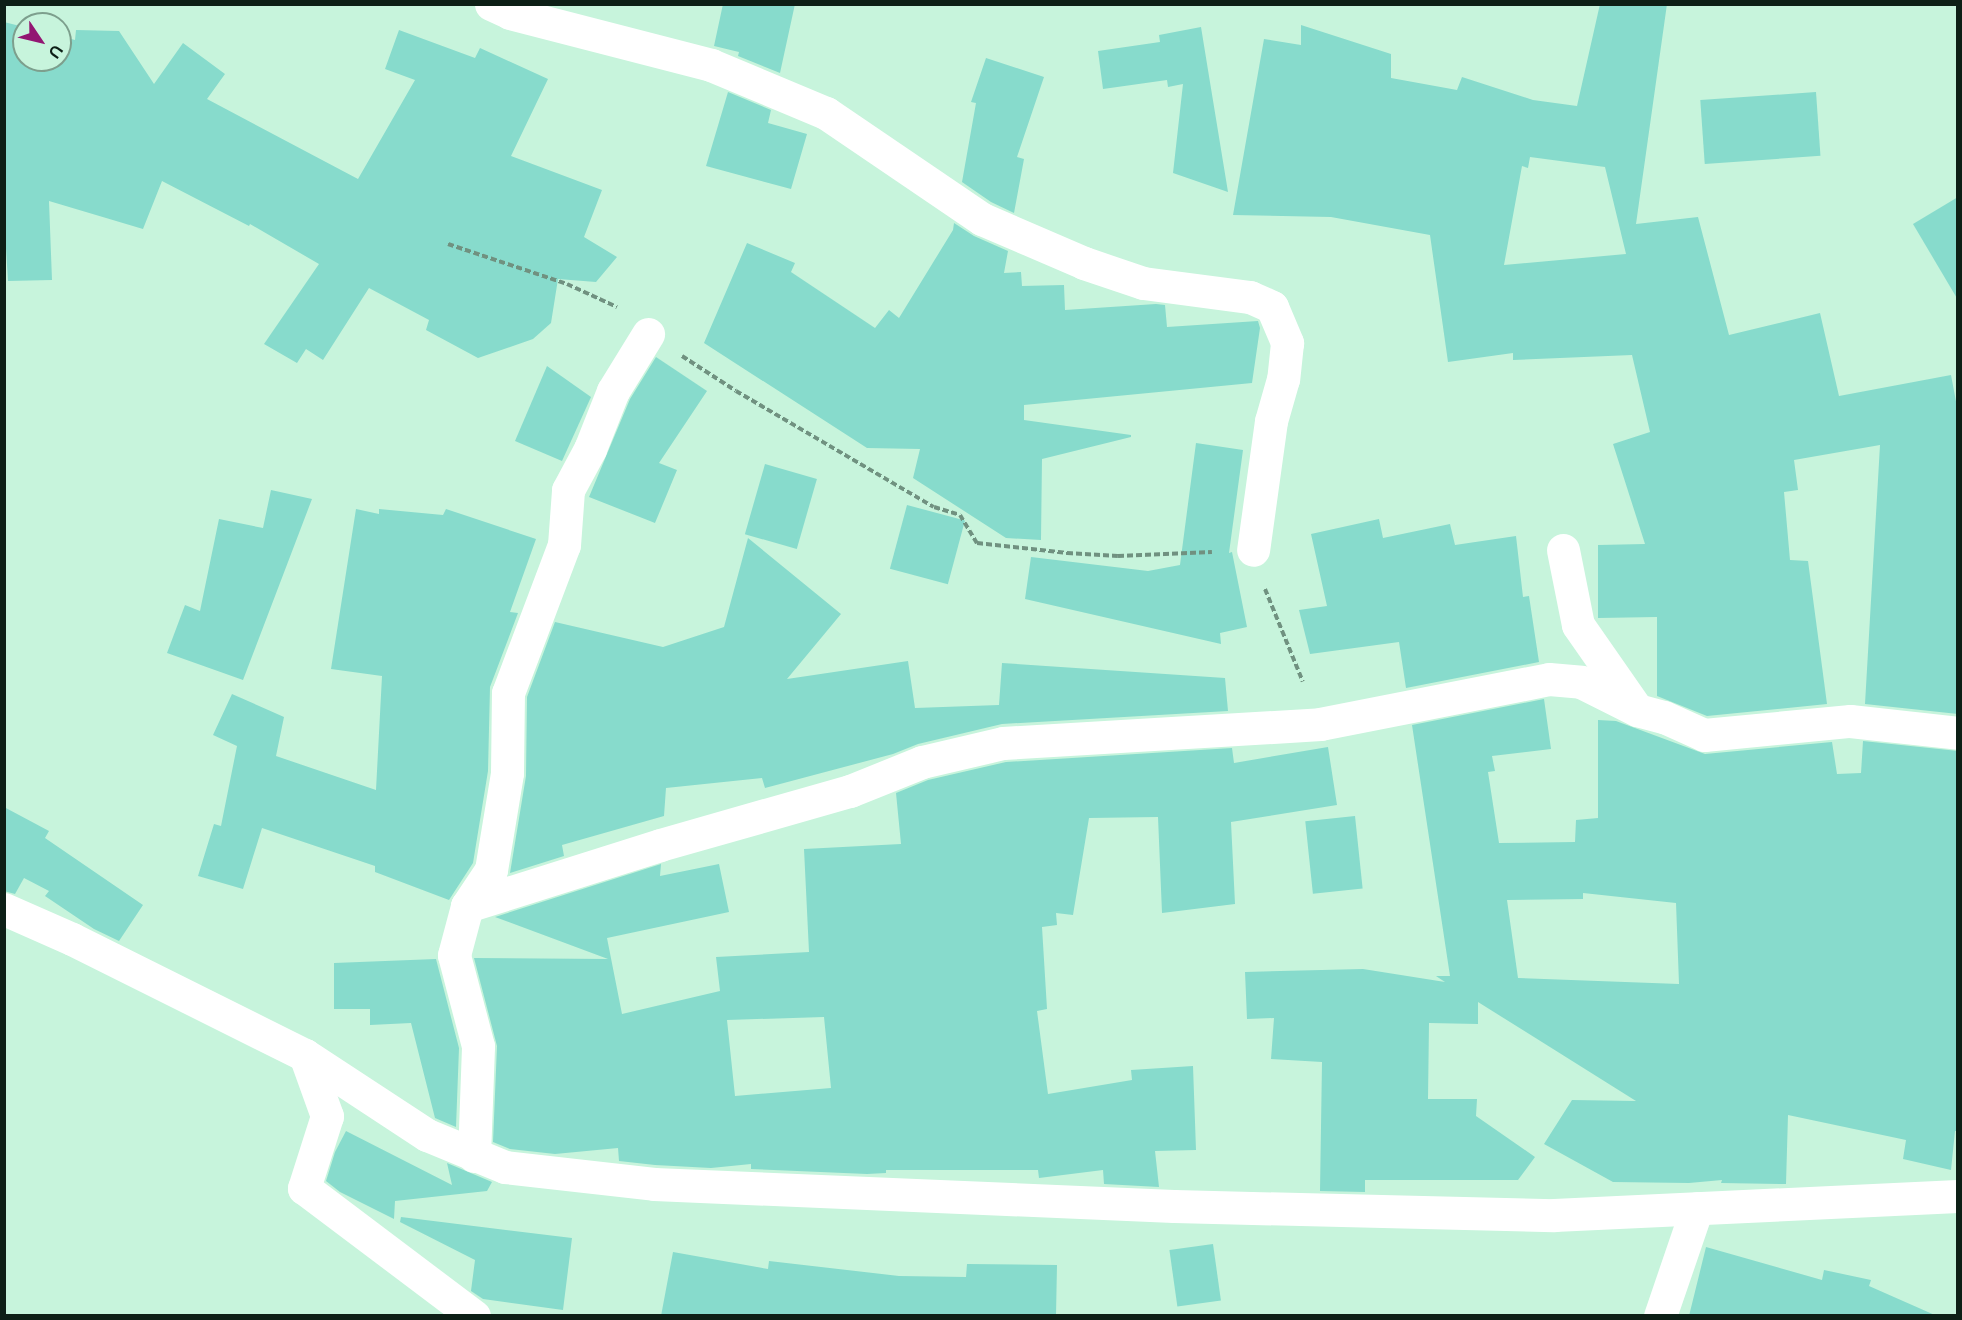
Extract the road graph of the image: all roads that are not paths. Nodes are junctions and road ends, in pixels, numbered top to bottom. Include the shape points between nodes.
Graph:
1 (513, 8) edge
2 (648, 334) road end
3 (1253, 550) road end
4 (1563, 550) dead end
5 (1637, 710) junction
6 (1958, 733) edge
7 (467, 906) junction
8 (4, 909) edge
9 (305, 1055) junction
10 (474, 1156) junction
11 (1958, 1196) edge
12 (1697, 1208) junction
13 (474, 1316) edge
14 (1660, 1316) edge

1 - 3 street via 711,65 826,113 982,219 1084,263 1143,283 1250,297 1272,307 1287,343 1271,421
2 - 7 street via 613,391 590,449 568,490 564,545 508,693 507,773 491,870
4 - 5 street via 1578,625
5 - 6 street via 1704,735 1850,721
5 - 7 street via 1581,682 1549,679 1320,724 1003,743 922,762 850,791
7 - 10 street via 454,955 478,1046
8 - 9 street
9 - 10 street via 427,1135
9 - 13 street via 327,1116 304,1188
10 - 12 street via 506,1167 666,1185 1174,1206 1554,1215
11 - 12 street
12 - 14 street

